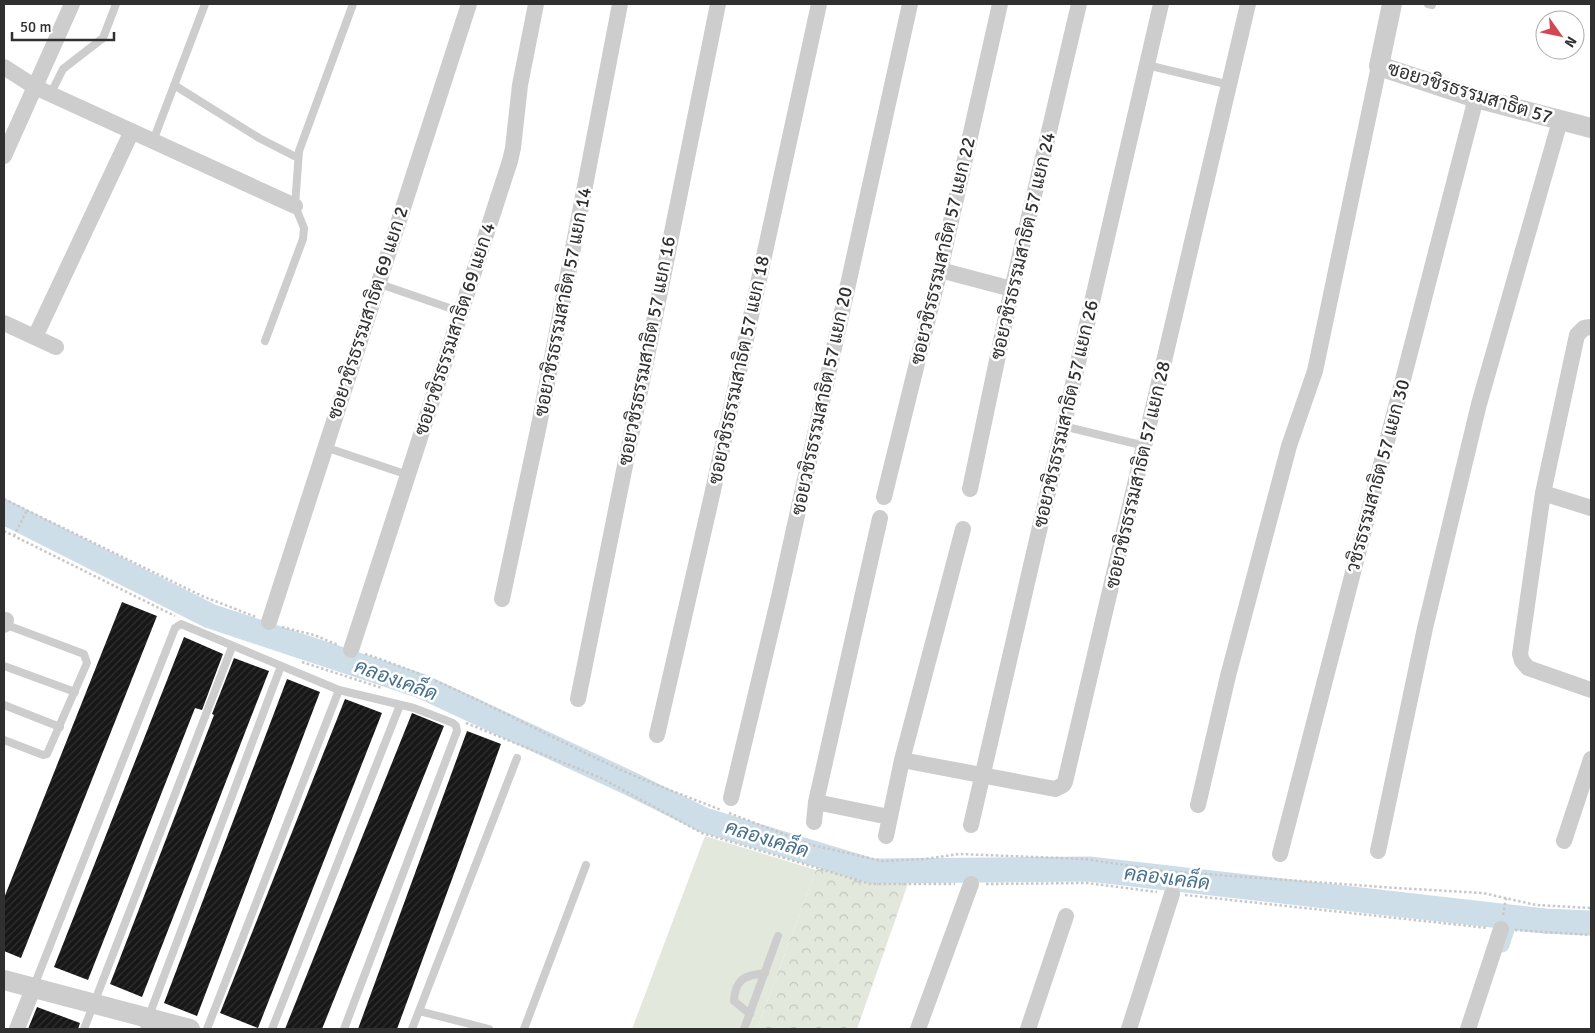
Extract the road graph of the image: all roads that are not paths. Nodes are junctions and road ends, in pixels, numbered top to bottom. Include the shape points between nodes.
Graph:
1 (116, 4) edge
2 (205, 4) edge
3 (469, 4) edge
4 (536, 4) edge
5 (620, 4) edge
6 (718, 4) edge
7 (819, 4) edge
8 (910, 4) edge
9 (1000, 4) edge
10 (1078, 4) edge
11 (1161, 4) edge
12 (1248, 4) edge
13 (1392, 4) edge
14 (349, 5) edge
15 (65, 6) edge
16 (1147, 65) junction
17 (1379, 66) junction
18 (4, 67) edge
19 (174, 85) junction
20 (1230, 85) junction
21 (36, 87) junction
22 (51, 94) junction
23 (1476, 98) junction
24 (1560, 120) junction
25 (1591, 128) edge
26 (132, 131) junction
27 (153, 141) junction
28 (5, 150) edge
29 (298, 158) junction
30 (295, 206) junction
31 (940, 270) junction
32 (378, 284) junction
33 (1012, 289) junction
34 (461, 312) junction
35 (4, 323) edge
36 (1591, 326) edge
37 (35, 337) junction
38 (264, 341) dead end
39 (56, 347) dead end
40 (1063, 426) junction
41 (1145, 446) junction
42 (325, 447) junction
43 (408, 475) junction
44 (970, 489) dead end
45 (1544, 492) junction
46 (884, 497) dead end
47 (1591, 508) edge
48 (880, 518) dead end
49 (963, 529) dead end
50 (502, 599) dead end
51 (269, 622) road end
52 (5, 623) edge
53 (232, 647) junction
54 (351, 650) road end
55 (4, 666) edge
56 (281, 666) junction
57 (339, 690) junction
58 (1591, 690) edge
59 (75, 692) junction
60 (578, 699) dead end
61 (4, 704) edge
62 (400, 705) junction
63 (60, 727) junction
64 (657, 735) dead end
65 (4, 740) edge
66 (517, 758) dead end
67 (1591, 759) edge
68 (902, 760) junction
69 (982, 775) junction
70 (731, 798) dead end
71 (816, 802) junction
72 (1198, 806) dead end
73 (889, 817) junction
74 (814, 822) dead end
75 (971, 825) dead end
76 (886, 836) dead end
77 (1564, 841) dead end
78 (1378, 851) dead end
79 (1280, 854) dead end
80 (586, 865) dead end
81 (971, 884) road end
82 (1172, 894) road end
83 (1066, 916) dead end
84 (1501, 929) road end
85 (778, 936) dead end
86 (765, 973) junction
87 (4, 980) edge
88 (33, 988) junction
89 (94, 1004) junction
90 (419, 1011) junction
91 (750, 1014) junction
92 (146, 1024) edge
93 (17, 1029) edge
94 (84, 1029) edge
95 (190, 1029) edge
96 (207, 1029) edge
97 (272, 1029) edge
98 (344, 1029) edge
99 (412, 1029) edge
100 (489, 1029) edge
101 (524, 1029) edge
102 (744, 1029) edge
103 (918, 1029) edge
104 (1028, 1029) edge
105 (1129, 1029) edge
106 (1468, 1029) edge

1 - 22 lane via 103,38 66,66
2 - 19 lane
3 - 32 street, ซอยวชิรธรรมสาธิต 69 แยก 2
4 - 34 street, ซอยวชิรธรรมสาธิต 69 แยก 4 via 520,85 510,161
5 - 50 street, ซอยวชิรธรรมสาธิต 57 แยก 14
6 - 60 street, ซอยวชิรธรรมสาธิต 57 แยก 16
7 - 64 street, ซอยวชิรธรรมสาธิต 57 แยก 18
8 - 70 street, ซอยวชิรธรรมสาธิต 57 แยก 20 via 779,597
9 - 31 street, ซอยวชิรธรรมสาธิต 57 แยก 22
10 - 33 street, ซอยวชิรธรรมสาธิต 57 แยก 24
11 - 16 street, ซอยวชิรธรรมสาธิต 57 แยก 26
12 - 20 street, ซอยวชิรธรรมสาธิต 57 แยก 28
13 - 17 street, ซอยวชิรธรรมสาธิต 57
14 - 29 lane
15 - 21 street
16 - 20 lane
16 - 40 street, ซอยวชิรธรรมสาธิต 57 แยก 26
17 - 23 street, ซอยวชิรธรรมสาธิต 57
17 - 72 street via 1315,372 1288,446
18 - 21 street
19 - 27 lane
19 - 29 lane via 259,138
20 - 41 street, ซอยวชิรธรรมสาธิต 57 แยก 28
21 - 22 street
21 - 28 street
22 - 26 street
23 - 24 street, ซอยวชิรธรรมสาธิต 57
23 - 79 street, วชิรธรรมสาธิต 57 แยก 30
24 - 25 street, ซอยวชิรธรรมสาธิต 57
24 - 78 street via 1479,404 1425,628
26 - 27 street
26 - 37 street
27 - 30 street
29 - 30 lane
30 - 38 lane via 304,228 303,239
31 - 33 street
31 - 46 street, ซอยวชิรธรรมสาธิต 57 แยก 22
32 - 34 lane
32 - 42 street, ซอยวชิรธรรมสาธิต 69 แยก 2
33 - 44 street, ซอยวชิรธรรมสาธิต 57 แยก 24
34 - 43 street, ซอยวชิรธรรมสาธิต 69 แยก 4
35 - 37 street
36 - 45 street via 1584,328 1578,336
37 - 39 street
40 - 41 lane
40 - 69 street, ซอยวชิรธรรมสาธิต 57 แยก 26
41 - 69 street, ซอยวชิรธรรมสาธิต 57 แยก 28 via 1063,785 1055,789
42 - 43 lane
42 - 51 street, ซอยวชิรธรรมสาธิต 69 แยก 2
43 - 54 street, ซอยวชิรธรรมสาธิต 69 แยก 4
45 - 47 street
45 - 58 street via 1520,654 1528,668
48 - 71 street
49 - 68 street
52 - 59 lane via 84,654 87,663
53 - 56 lane
53 - 88 lane via 181,624 175,628
53 - 89 lane
55 - 59 lane
56 - 57 lane
56 - 92 lane
57 - 62 lane
57 - 96 lane
59 - 63 lane
61 - 63 lane
62 - 97 lane
62 - 98 lane via 453,723 457,731
63 - 65 lane via 50,752 44,755
66 - 90 lane
67 - 77 street
68 - 69 street, ซอยวชิรธรรมสาธิต 57 แยก 28
68 - 73 street
69 - 75 street, ซอยวชิรธรรมสาธิต 57 แยก 26
71 - 73 street
71 - 74 street
73 - 76 street
80 - 101 lane
81 - 103 street
82 - 105 street
83 - 104 street
84 - 106 street
85 - 86 lane
86 - 91 lane
86 - 91 lane via 742,979 734,991 734,1001
87 - 88 street
88 - 89 street
88 - 93 street
89 - 92 street
89 - 94 lane
90 - 99 lane
90 - 100 lane
91 - 102 lane
92 - 95 street

